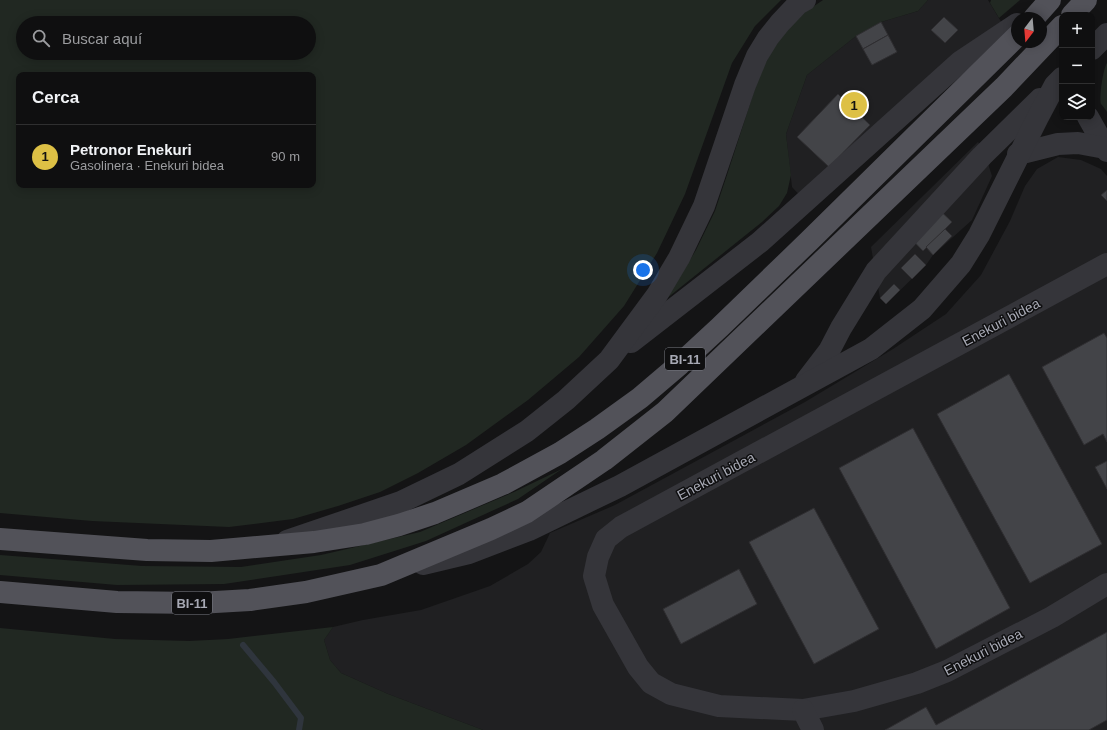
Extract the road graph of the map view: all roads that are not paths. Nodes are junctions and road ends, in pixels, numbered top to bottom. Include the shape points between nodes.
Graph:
1 (804, 0) edge
2 (1086, 0) edge
3 (1075, 12) edge
4 (1011, 28) edge
5 (1059, 29) edge
6 (1107, 34) edge
7 (1011, 42) edge
8 (1093, 48) edge
9 (1059, 81) edge
10 (1090, 120) edge
11 (1106, 150) edge
12 (1018, 154) junction
13 (1107, 264) edge
14 (609, 360) junction
15 (800, 388) junction
16 (0, 539) edge
17 (271, 547) junction
18 (381, 575) junction
19 (1107, 584) edge
20 (0, 592) edge
21 (803, 710) junction
22 (813, 730) edge

1 - 14 street via 780,23 757,56 704,206 679,258 657,295
2 - 3 main road
4 - 14 street via 960,62 760,242
5 - 18 main road, BI-11 via 1004,87 665,412 604,460 527,512
6 - 8 street
7 - 17 main road, BI-11 via 720,327 640,398 597,429 560,453 503,484 435,513 365,534
9 - 12 street
9 - 15 street via 982,156 876,271 829,351
10 - 11 street
11 - 12 street via 1078,143 1058,144
12 - 15 street via 979,235 961,264 922,309 871,350
13 - 21 street, Enekuri bidea via 621,527 606,539 598,557 594,576 603,605 638,667 651,683 671,694 719,706
14 - 17 street via 566,400 527,431 459,474 401,502
15 - 18 street via 620,486 528,530 469,553
16 - 17 main road, BI-11 via 147,550 211,551
18 - 20 main road, BI-11 via 306,592 250,600 198,603 117,602
19 - 21 street, Enekuri bidea via 1052,617 947,671 917,683 854,701
21 - 22 street

